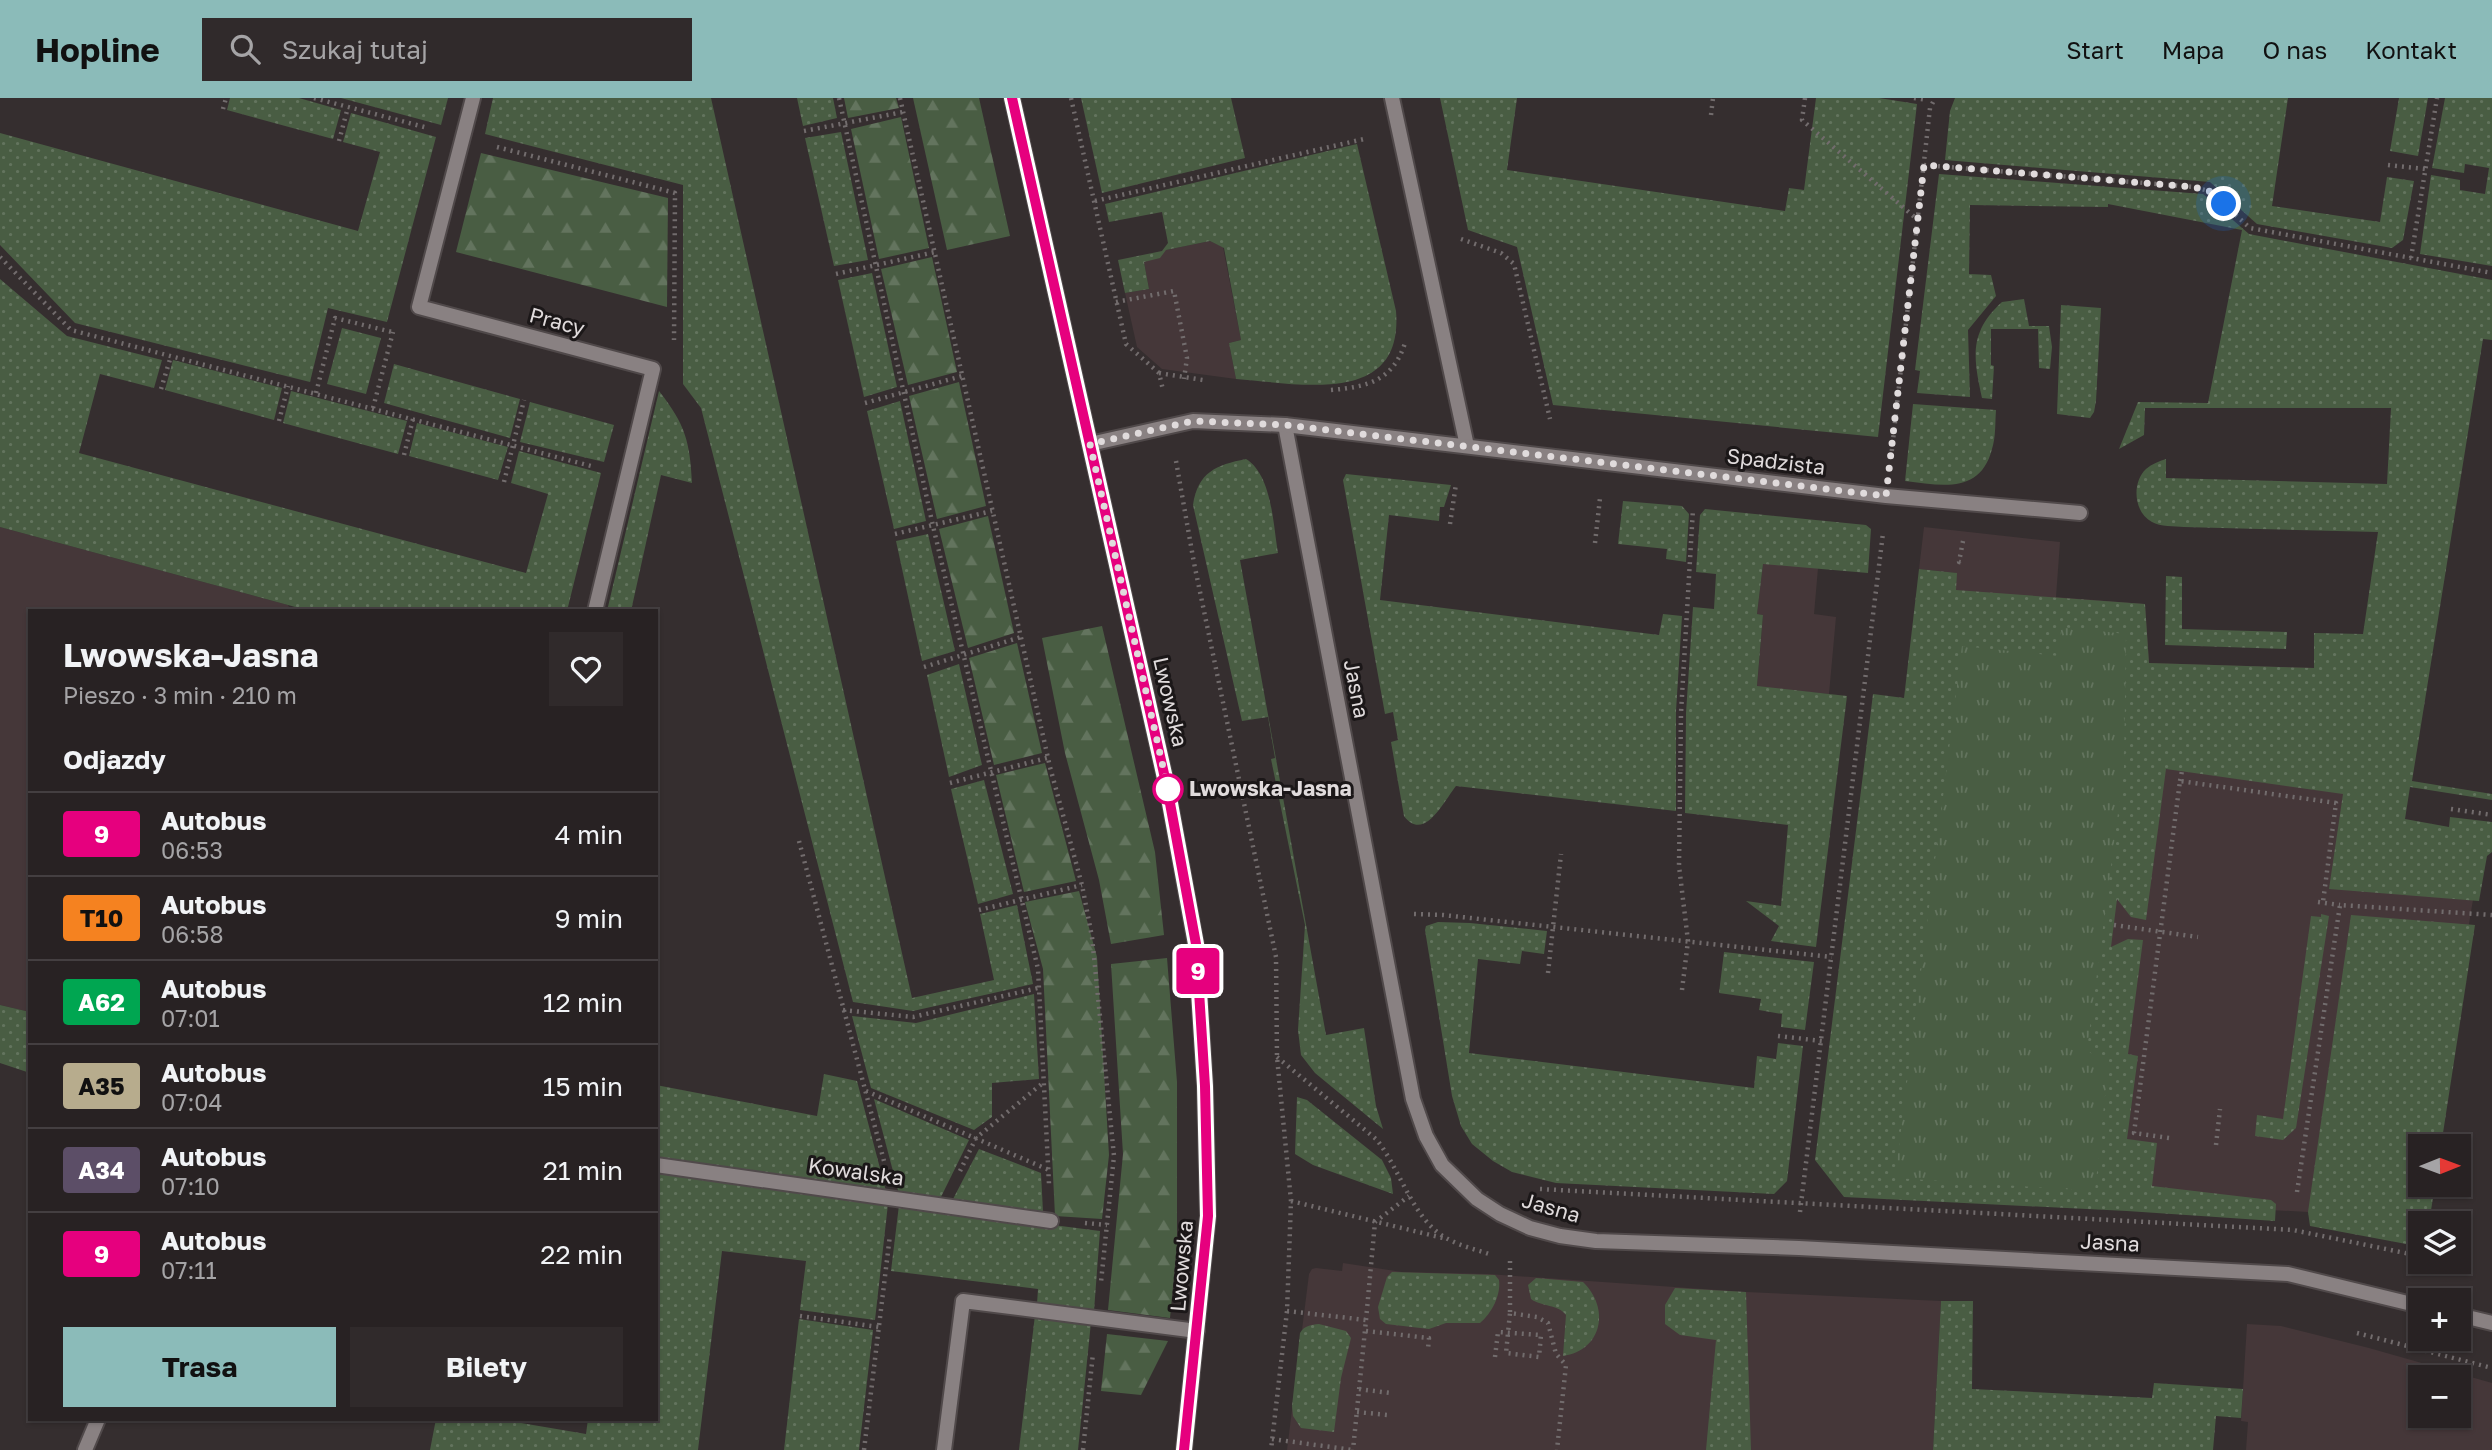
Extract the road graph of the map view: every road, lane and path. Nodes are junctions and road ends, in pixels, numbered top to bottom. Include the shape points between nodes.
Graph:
1 (226, 98) edge
2 (314, 98) edge
3 (473, 98) edge
4 (839, 98) edge
5 (900, 98) edge
6 (1012, 98) edge
7 (1071, 98) edge
8 (1392, 98) edge
9 (1713, 98) edge
10 (1805, 98) edge
11 (1914, 98) edge
12 (1935, 98) edge
13 (2437, 98) edge
14 (1926, 99) edge
15 (348, 107) junction
16 (1930, 108) junction
17 (223, 109) dead end
18 (903, 112) junction
19 (1711, 115) dead end
20 (845, 125) junction
21 (435, 130) dead end
22 (804, 131) dead end
23 (339, 141) dead end
24 (489, 145) dead end
25 (1368, 151) dead end
26 (1924, 165) junction
27 (2388, 165) dead end
28 (2426, 169) junction
29 (1095, 201) junction
30 (1918, 220) junction
31 (1459, 227) dead end
32 (935, 252) junction
33 (0, 257) edge
34 (2411, 258) junction
35 (876, 265) junction
36 (2492, 273) edge
37 (836, 274) dead end
38 (1116, 302) junction
39 (393, 333) dead end
40 (1407, 338) dead end
41 (674, 344) dead end
42 (171, 356) junction
43 (1159, 373) junction
44 (962, 376) junction
45 (1184, 379) junction
46 (1211, 381) dead end
47 (288, 386) junction
48 (161, 389) dead end
49 (1328, 390) dead end
50 (904, 392) junction
51 (316, 393) junction
52 (524, 400) dead end
53 (865, 403) dead end
54 (413, 419) junction
55 (279, 421) dead end
56 (1285, 425) junction
57 (1170, 426) junction
58 (1090, 444) junction
59 (514, 445) junction
60 (1467, 446) junction
61 (404, 455) dead end
62 (1559, 457) junction
63 (595, 467) dead end
64 (1457, 473) dead end
65 (1696, 473) junction
66 (504, 482) dead end
67 (1601, 488) dead end
68 (1886, 496) junction
69 (992, 511) junction
70 (2080, 513) dead end
71 (1450, 524) dead end
72 (933, 526) junction
73 (895, 534) dead end
74 (1963, 541) dead end
75 (1595, 543) dead end
76 (1965, 563) dead end
77 (595, 609) edge
78 (1021, 637) junction
79 (964, 655) junction
80 (925, 667) dead end
81 (1047, 758) junction
82 (991, 771) junction
83 (2182, 771) dead end
84 (2180, 781) junction
85 (950, 783) dead end
86 (2451, 809) dead end
87 (2492, 816) edge
88 (799, 841) dead end
89 (1561, 854) dead end
90 (1082, 885) junction
91 (1020, 899) junction
92 (1411, 901) dead end
93 (2340, 905) junction
94 (979, 910) dead end
95 (2492, 915) edge
96 (2114, 925) dead end
97 (1554, 926) junction
98 (2161, 933) junction
99 (2198, 937) dead end
100 (1688, 941) junction
101 (1832, 957) junction
102 (1548, 973) dead end
103 (1038, 988) junction
104 (1682, 990) dead end
105 (843, 1010) junction
106 (1778, 1036) dead end
107 (1822, 1041) junction
108 (1045, 1082) junction
109 (866, 1091) junction
110 (2220, 1109) dead end
111 (976, 1138) junction
112 (2169, 1138) dead end
113 (2216, 1145) dead end
114 (658, 1165) edge
115 (1049, 1170) junction
116 (1534, 1188) dead end
117 (2297, 1192) dead end
118 (1409, 1196) dead end
119 (894, 1199) junction
120 (1291, 1201) junction
121 (1801, 1203) junction
122 (1051, 1221) joint
123 (1375, 1222) junction
124 (1448, 1240) dead end
125 (1799, 1248) junction
126 (2408, 1254) edge
127 (1510, 1261) dead end
128 (2408, 1303) edge
129 (1287, 1311) junction
130 (1510, 1313) junction
131 (800, 1316) dead end
132 (1097, 1318) junction
133 (2471, 1318) edge
134 (1366, 1320) junction
135 (2492, 1323) edge
136 (879, 1327) junction
137 (1197, 1331) junction
138 (1366, 1331) junction
139 (1428, 1349) dead end
140 (1495, 1357) dead end
141 (1359, 1389) junction
142 (1391, 1393) dead end
143 (1357, 1412) junction
144 (1388, 1415) dead end
145 (97, 1421) edge
146 (1272, 1439) junction
147 (85, 1450) edge
148 (864, 1450) edge
149 (944, 1450) edge
150 (1083, 1450) edge
151 (1184, 1450) edge
152 (1270, 1450) edge
153 (1353, 1450) edge
154 (1557, 1450) edge

1 - 17 path
2 - 15 path
3 - 77 street, Pracy via 419,307 653,369
4 - 20 path
5 - 18 path
6 - 58 street, Lwowska
7 - 29 path
8 - 60 street
9 - 19 path
10 - 30 path via 1802,120
11 - 14 path
12 - 16 path
13 - 28 path
14 - 16 path
15 - 21 path
15 - 23 path
16 - 26 path
18 - 20 path
18 - 32 path
20 - 22 path
20 - 35 path
24 - 41 path via 675,193
25 - 29 path via 1365,138
26 - 30 path
26 - 34 path via 2194,187 2209,191 2250,228
27 - 28 path
28 - 34 path
29 - 38 path
30 - 68 path
31 - 62 path via 1461,239 1502,253 1514,264
32 - 35 path
32 - 44 path
33 - 42 path via 71,330
34 - 36 path
35 - 37 path
35 - 50 path
38 - 43 path via 1126,344
38 - 45 path via 1174,291 1186,358
39 - 51 path via 335,318
40 - 49 path via 1394,368 1383,377 1352,388
42 - 47 path
42 - 48 path
43 - 45 path
43 - 57 path
44 - 50 path
44 - 69 path
45 - 46 path
47 - 51 path
47 - 55 path
50 - 53 path
50 - 72 path
51 - 54 path
52 - 59 path
54 - 59 path
54 - 61 path
56 - 57 street, Spadzista via 1193,421
56 - 60 street, Spadzista
56 - 125 street, Jasna via 1413,1099 1441,1164 1500,1214 1560,1236
57 - 58 street, Spadzista
57 - 120 path via 1276,957 1276,1057
58 - 137 street, Lwowska via 1167,787 1196,944 1208,1216
59 - 63 path
59 - 66 path
60 - 62 street, Spadzista
62 - 65 street, Spadzista
64 - 71 path
65 - 68 street, Spadzista
65 - 100 path via 1681,713 1679,866
67 - 75 path
68 - 70 street, Spadzista
68 - 101 path
69 - 72 path
69 - 78 path
72 - 73 path
72 - 79 path
74 - 76 path via 1959,562
78 - 79 path
78 - 81 path
79 - 80 path
79 - 82 path
81 - 82 path
81 - 90 path
82 - 85 path
82 - 91 path
83 - 84 path
84 - 93 path via 2336,803 2320,902
84 - 98 path
86 - 87 path
88 - 105 path
89 - 97 path
90 - 91 path
90 - 132 path via 1092,937 1114,1156
91 - 94 path
91 - 103 path via 1038,969
92 - 97 path via 1413,914
93 - 95 path
93 - 117 path
96 - 98 path
97 - 100 path
97 - 102 path
98 - 99 path
98 - 112 path via 2134,1133
100 - 101 path
100 - 104 path
101 - 107 path
103 - 105 path via 914,1017
103 - 108 path
105 - 109 path
106 - 107 path
107 - 121 path
108 - 111 path
108 - 115 path
109 - 111 path
109 - 119 path
110 - 113 path
111 - 115 path
114 - 119 street, Kowalska
115 - 122 path
116 - 121 path
118 - 123 path
119 - 122 street, Kowalska
119 - 136 path
120 - 123 path
120 - 129 path
121 - 125 path
121 - 126 path via 2293,1230
123 - 124 path
123 - 134 path
125 - 128 street, Jasna via 2288,1274
127 - 130 path
129 - 134 path
129 - 146 path
130 - 140 path via 1509,1326 1507,1340 1506,1353 1539,1357 1541,1335 1530,1334 1519,1333 1508,1332 1497,1332
130 - 154 path via 1548,1323 1556,1354 1566,1365
131 - 136 path
132 - 137 street
132 - 149 street via 963,1301
132 - 150 path
133 - 135 street
134 - 138 path
136 - 148 path
137 - 151 street, Lwowska
138 - 139 path via 1429,1338
138 - 141 path
141 - 142 path
141 - 143 path
143 - 144 path
143 - 153 path
145 - 147 street
146 - 152 path
146 - 153 path

